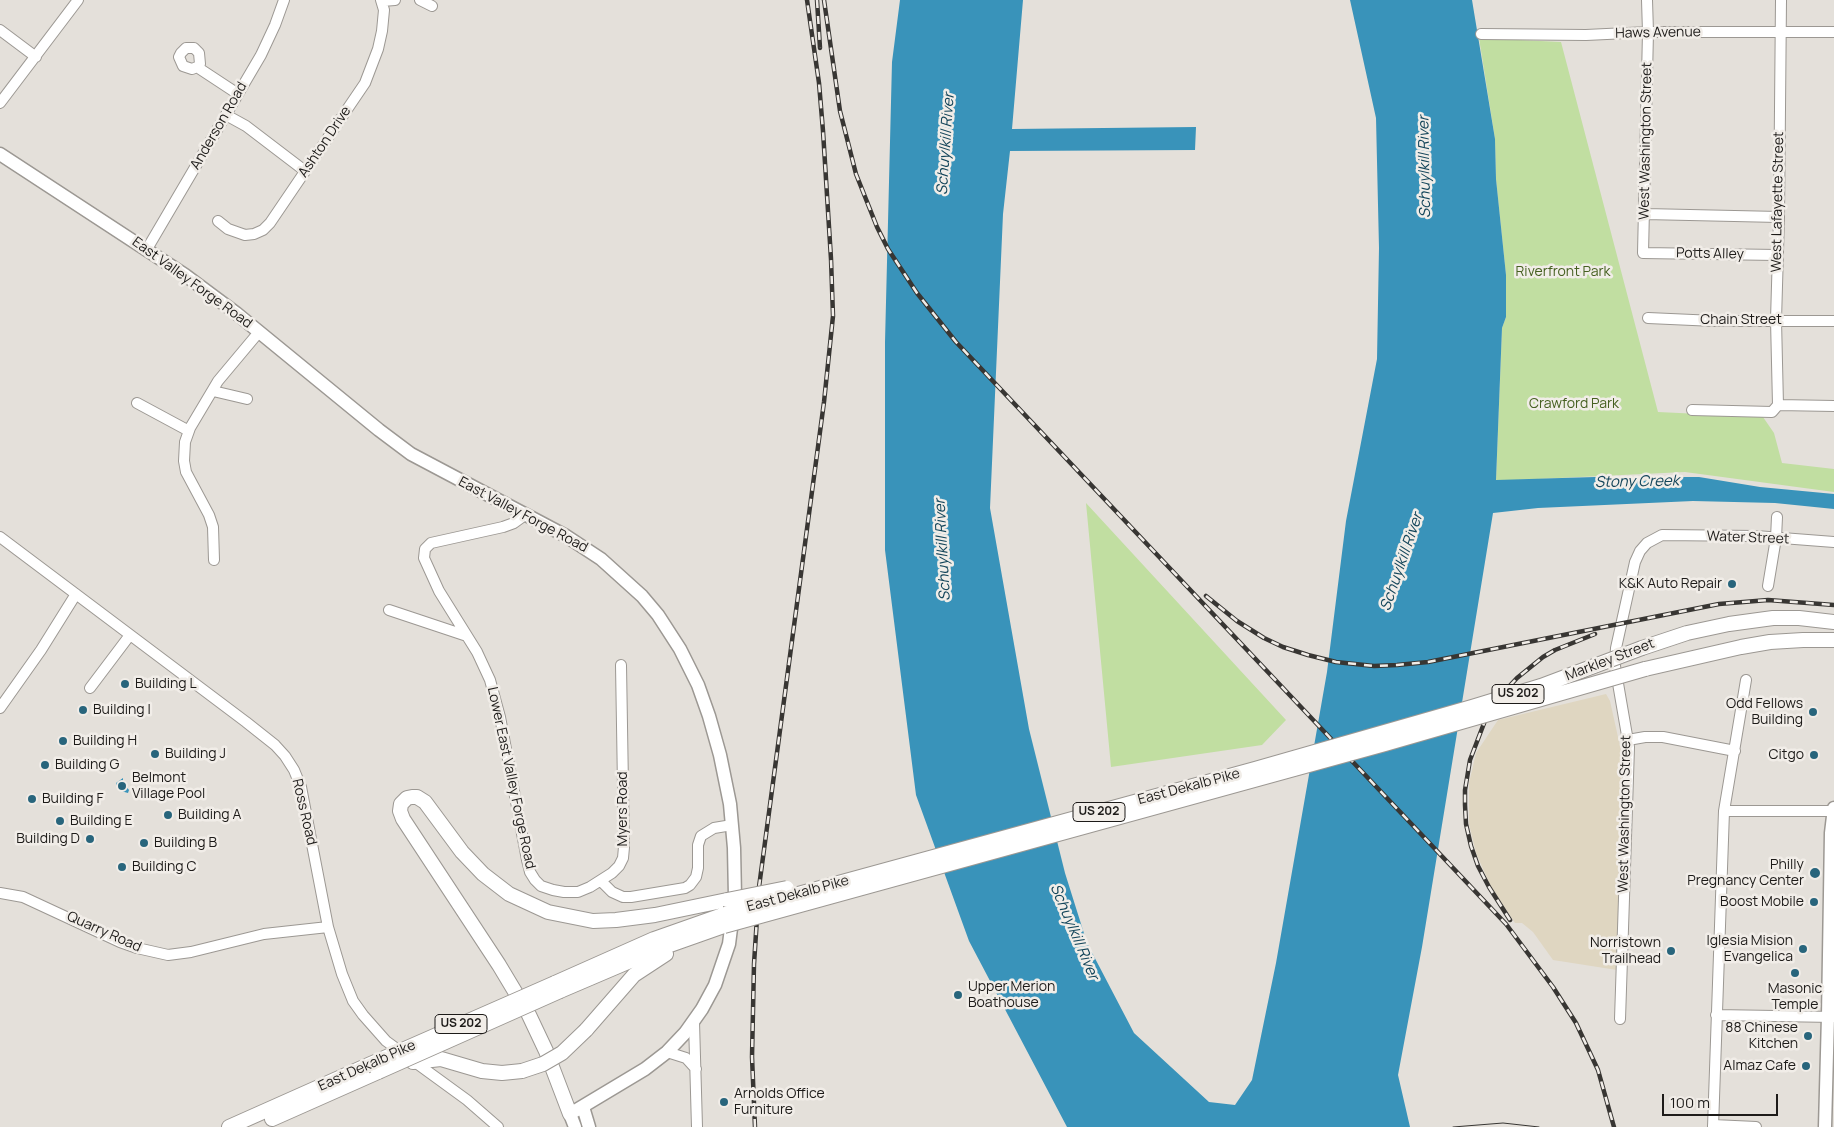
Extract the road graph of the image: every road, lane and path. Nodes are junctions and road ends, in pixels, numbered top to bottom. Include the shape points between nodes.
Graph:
1 (78, 0) edge
2 (284, 0) edge
3 (395, 0) edge
4 (420, 0) edge
5 (1647, 0) edge
6 (1781, 0) edge
7 (381, 1) edge
8 (432, 6) dead end
9 (0, 30) edge
10 (1648, 32) junction
11 (1781, 32) junction
12 (1834, 32) edge
13 (1481, 34) dead end
14 (36, 57) junction
15 (197, 68) dead end
16 (238, 94) junction
17 (0, 103) edge
18 (226, 115) junction
19 (0, 154) edge
20 (305, 171) junction
21 (1645, 214) junction
22 (1779, 217) junction
23 (218, 221) dead end
24 (148, 249) junction
25 (1643, 253) joint
26 (1778, 255) junction
27 (1648, 318) dead end
28 (1776, 320) junction
29 (1834, 321) edge
30 (259, 332) junction
31 (213, 391) junction
32 (247, 399) dead end
33 (137, 403) dead end
34 (1778, 405) junction
35 (1834, 406) edge
36 (1692, 410) dead end
37 (189, 431) junction
38 (525, 515) junction
39 (1777, 517) dead end
40 (1662, 536) joint
41 (0, 537) edge
42 (1776, 538) junction
43 (1834, 542) edge
44 (214, 560) dead end
45 (1768, 586) dead end
46 (76, 594) junction
47 (389, 610) dead end
48 (1834, 622) edge
49 (130, 635) junction
50 (467, 636) junction
51 (1834, 640) edge
52 (621, 665) dead end
53 (1746, 680) dead end
54 (90, 688) dead end
55 (0, 708) edge
56 (1391, 737) junction
57 (1628, 740) junction
58 (1735, 751) junction
59 (1834, 809) edge
60 (1724, 811) junction
61 (732, 825) junction
62 (1832, 833) edge
63 (601, 881) junction
64 (0, 893) edge
65 (725, 913) junction
66 (328, 927) junction
67 (676, 942) junction
68 (558, 987) junction
69 (1716, 1015) junction
70 (1831, 1017) edge
71 (1620, 1019) dead end
72 (694, 1022) junction
73 (666, 1052) junction
74 (413, 1062) junction
75 (372, 1069) junction
76 (696, 1069) junction
77 (583, 1107) junction
78 (572, 1121) edge
79 (1713, 1126) edge
80 (229, 1127) edge
81 (253, 1127) edge
82 (498, 1127) edge
83 (590, 1127) edge
84 (697, 1127) edge
85 (1756, 1127) edge
86 (1824, 1127) edge

1 - 14 street
2 - 16 street, Anderson Road via 269,39
3 - 7 street
4 - 8 street
5 - 10 street, West Washington Street
6 - 11 street, West Lafayette Street
7 - 20 street, Ashton Drive via 384,10 382,31 372,66 355,98
9 - 14 street
10 - 11 street, Haws Avenue
10 - 13 street, Haws Avenue
10 - 21 street, West Washington Street
11 - 12 street, Haws Avenue
11 - 22 street, West Lafayette Street
14 - 17 street
15 - 16 street
16 - 18 street, Anderson Road
18 - 20 street via 246,126
18 - 24 street, Anderson Road
19 - 24 main road, East Valley Forge Road
20 - 23 street, Ashton Drive via 263,230 245,235
21 - 22 street
21 - 25 street, West Washington Street
22 - 26 street, West Lafayette Street
24 - 30 main road, East Valley Forge Road
25 - 26 street, Potts Alley
26 - 28 street, West Lafayette Street
27 - 28 street, Chain Street
28 - 29 street, Chain Street
28 - 34 street, West Lafayette Street
30 - 31 street
30 - 38 main road, East Valley Forge Road via 379,430 427,464
31 - 32 street
31 - 37 street
33 - 37 street
34 - 35 street
34 - 36 street via 1772,412
37 - 44 street via 184,448 185,469 209,515
38 - 50 street, Lower East Valley Forge Road via 503,528 431,542 425,549 424,558 433,580
38 - 61 main road, East Valley Forge Road via 606,563 642,596 665,625 687,660 709,716 720,755
39 - 42 street
40 - 42 street, Water Street
40 - 57 street, West Washington Street via 1647,543 1635,562 1616,648 1615,666
41 - 46 street, Ross Road
42 - 43 street, Water Street
42 - 45 street
46 - 49 street, Ross Road
46 - 55 street
47 - 50 street
48 - 56 highway, Markley Street / US 202, bridge via 1773,618 1694,631
49 - 54 street
49 - 66 street, Ross Road via 275,744 286,756 305,804
50 - 63 street, Lower East Valley Forge Road via 484,665 496,698 530,872 542,886 564,892 578,892
51 - 56 highway, Markley Street, bridge via 1770,642 1741,647 1645,669
52 - 63 street, Myers Road via 623,858 619,866
53 - 58 street
56 - 65 highway, East Dekalb Pike, bridge
56 - 65 highway, East Dekalb Pike / US 202, bridge via 807,891 793,887
57 - 58 street via 1664,738
57 - 71 street, West Washington Street
58 - 60 street
59 - 60 street
59 - 62 main road
60 - 69 street
61 - 63 street via 714,828 701,836 696,877 685,888 623,897
61 - 72 main road, East Valley Forge Road via 735,897 729,944 716,985
62 - 70 main road
64 - 66 street, Quarry Road via 23,897 120,942 168,955 264,934
65 - 67 highway, East Dekalb Pike
65 - 68 highway, East Dekalb Pike / US 202 via 654,939
65 - 78 highway via 616,920 581,919 548,912 518,900 492,882 462,852 425,802 412,797 401,804 403,819 529,1015 550,1059
66 - 74 street, Ross Road via 353,1001 386,1041
67 - 68 highway, East Dekalb Pike
67 - 74 highway, bridge via 668,953 626,982 571,1046 543,1064 502,1073 482,1071 441,1059
68 - 75 highway, East Dekalb Pike / US 202, bridge
69 - 70 street
69 - 79 street
70 - 86 main road
72 - 73 main road, East Valley Forge Road
72 - 76 street
73 - 76 street via 686,1058
73 - 77 main road, East Valley Forge Road
74 - 82 street, Ross Road via 467,1100
75 - 80 highway, East Dekalb Pike / US 202
75 - 81 highway, East Dekalb Pike
76 - 84 street
77 - 78 main road, East Valley Forge Road
77 - 83 main road
79 - 85 street

